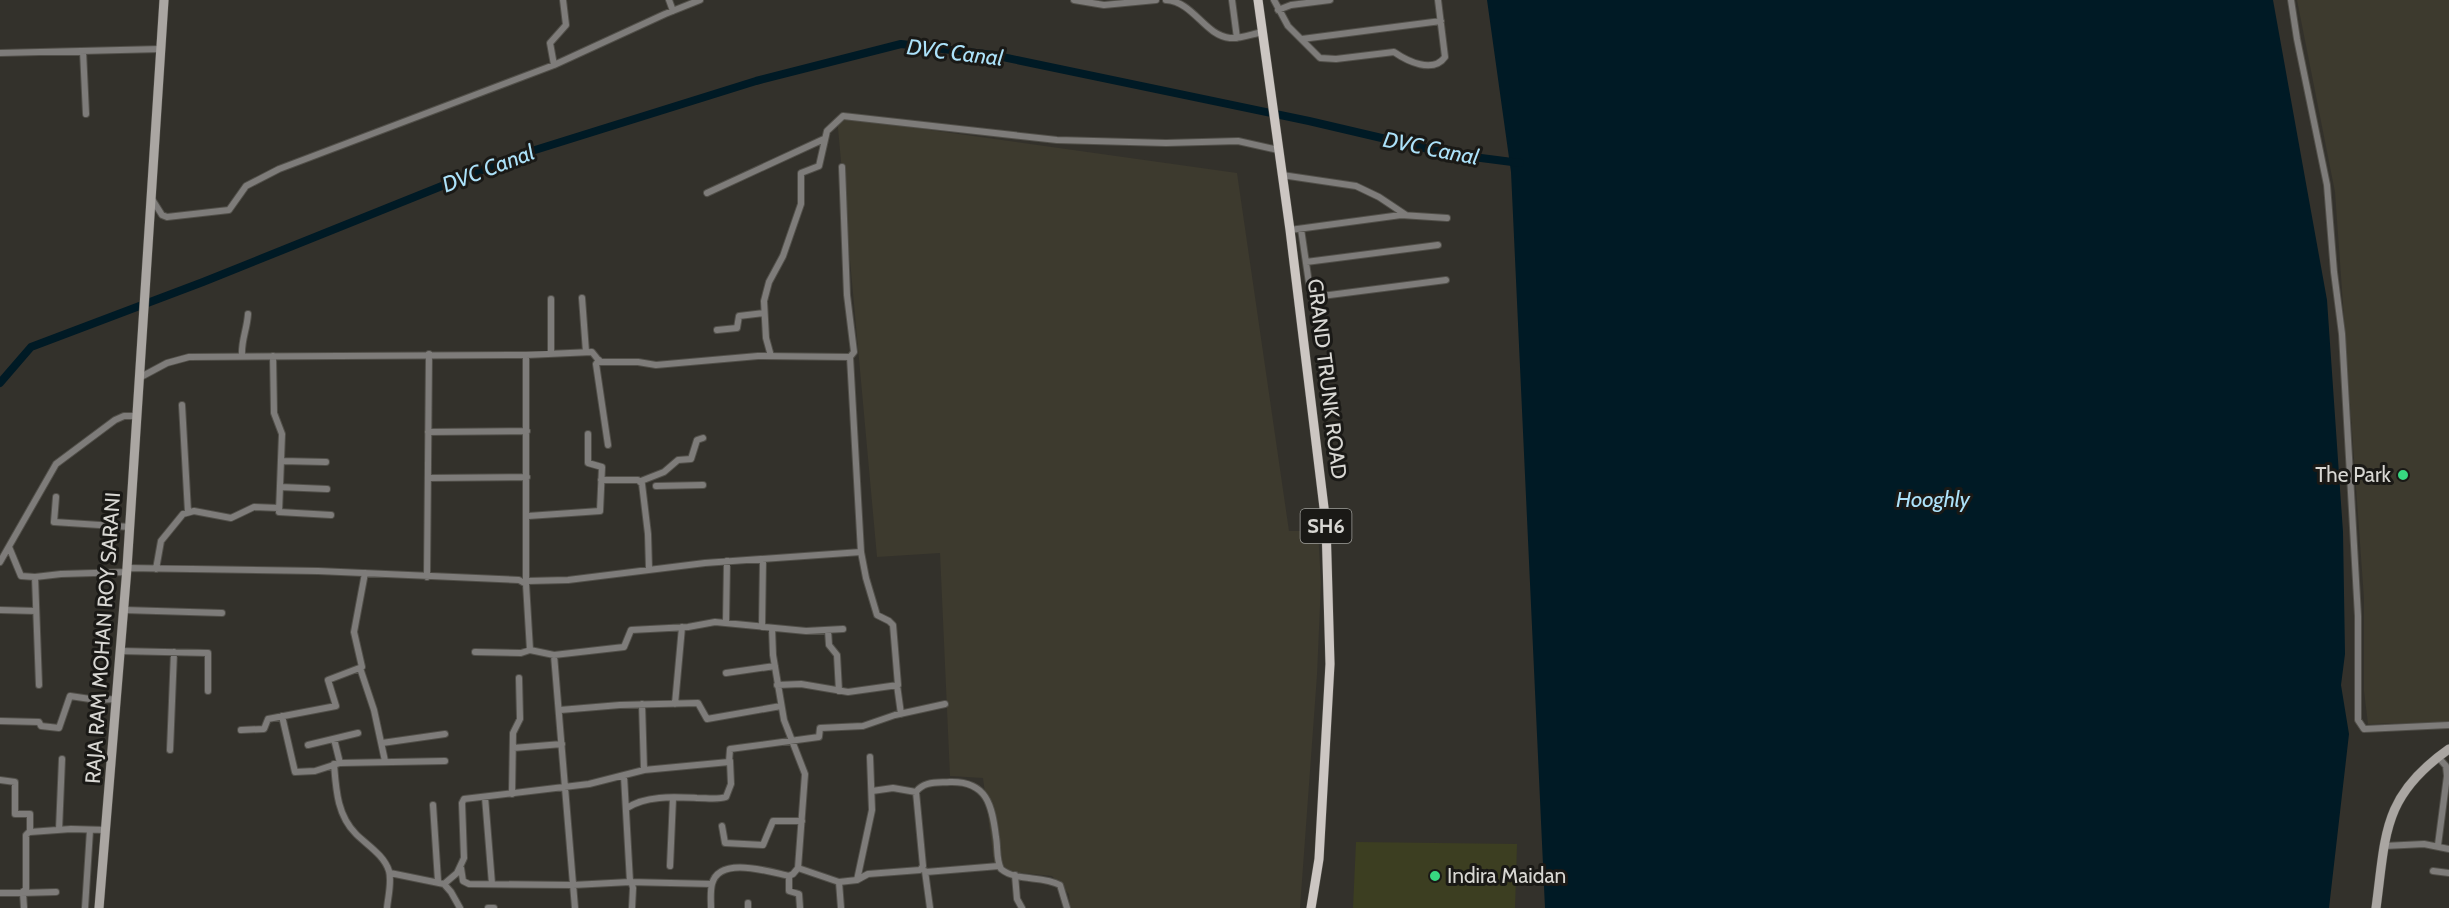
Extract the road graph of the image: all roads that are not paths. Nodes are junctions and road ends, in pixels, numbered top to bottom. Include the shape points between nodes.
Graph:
1 (165, 0) edge
2 (563, 0) edge
3 (669, 0) edge
4 (700, 0) edge
5 (1074, 0) edge
6 (1156, 0) edge
7 (1166, 0) edge
8 (1232, 0) edge
9 (1258, 0) edge
10 (1274, 0) edge
11 (1330, 0) edge
12 (1438, 0) edge
13 (2291, 0) edge
14 (1278, 10) junction
15 (673, 11) junction
16 (1441, 21) junction
17 (1263, 36) junction
18 (1238, 38) junction
19 (1302, 39) junction
20 (161, 49) junction
21 (83, 51) junction
22 (0, 53) edge
23 (554, 65) junction
24 (86, 114) dead end
25 (824, 139) junction
26 (1278, 148) junction
27 (842, 167) dead end
28 (1282, 175) junction
29 (707, 193) dead end
30 (151, 196) junction
31 (1407, 215) junction
32 (1447, 218) dead end
33 (1301, 229) junction
34 (1290, 230) junction
35 (1438, 245) dead end
36 (1306, 262) junction
37 (1446, 280) dead end
38 (582, 297) dead end
39 (551, 299) dead end
40 (764, 313) junction
41 (248, 314) dead end
42 (717, 330) dead end
43 (586, 352) junction
44 (429, 354) junction
45 (551, 354) junction
46 (526, 355) junction
47 (242, 356) junction
48 (273, 356) junction
49 (771, 356) junction
50 (850, 357) junction
51 (599, 360) junction
52 (140, 374) junction
53 (182, 405) dead end
54 (137, 416) junction
55 (527, 431) junction
56 (428, 432) junction
57 (588, 434) dead end
58 (703, 438) dead end
59 (608, 445) dead end
60 (281, 461) junction
61 (326, 462) dead end
62 (527, 477) junction
63 (428, 478) junction
64 (601, 480) junction
65 (641, 481) junction
66 (704, 485) dead end
67 (656, 486) dead end
68 (280, 487) junction
69 (327, 489) dead end
70 (56, 497) dead end
71 (279, 508) junction
72 (188, 512) junction
73 (331, 515) dead end
74 (528, 516) junction
75 (130, 527) junction
76 (9, 547) junction
77 (861, 552) junction
78 (763, 559) junction
79 (728, 561) junction
80 (0, 562) edge
81 (649, 568) junction
82 (156, 569) junction
83 (127, 570) junction
84 (365, 573) junction
85 (35, 577) junction
86 (427, 577) junction
87 (526, 583) junction
88 (0, 610) edge
89 (124, 610) junction
90 (36, 611) junction
91 (222, 614) dead end
92 (726, 623) junction
93 (682, 627) junction
94 (762, 627) junction
95 (772, 628) junction
96 (843, 629) dead end
97 (828, 630) junction
98 (530, 650) junction
99 (120, 651) junction
100 (174, 652) junction
101 (475, 652) dead end
102 (554, 655) junction
103 (775, 666) junction
104 (360, 668) junction
105 (726, 673) dead end
106 (519, 678) dead end
107 (39, 685) dead end
108 (777, 685) junction
109 (897, 685) junction
110 (208, 690) dead end
111 (839, 690) junction
112 (116, 699) junction
113 (642, 704) junction
114 (675, 704) junction
115 (945, 704) dead end
116 (781, 706) junction
117 (560, 710) junction
118 (901, 714) junction
119 (282, 716) junction
120 (0, 721) edge
121 (2449, 725) edge
122 (241, 730) dead end
123 (358, 733) dead end
124 (445, 734) dead end
125 (334, 739) junction
126 (791, 741) junction
127 (382, 743) junction
128 (562, 744) junction
129 (308, 745) dead end
130 (513, 748) junction
131 (2449, 749) edge
132 (170, 750) dead end
133 (870, 757) dead end
134 (2438, 757) junction
135 (62, 759) dead end
136 (386, 761) junction
137 (445, 761) dead end
138 (730, 761) junction
139 (337, 764) junction
140 (644, 770) junction
141 (624, 776) junction
142 (0, 780) edge
143 (566, 787) junction
144 (872, 791) junction
145 (916, 792) junction
146 (512, 794) junction
147 (485, 797) junction
148 (673, 798) junction
149 (433, 805) dead end
150 (627, 808) junction
151 (802, 820) junction
152 (722, 826) dead end
153 (59, 830) junction
154 (90, 830) junction
155 (106, 830) junction
156 (29, 832) junction
157 (2384, 846) junction
158 (2438, 846) junction
159 (2449, 849) edge
160 (670, 866) dead end
161 (999, 866) junction
162 (461, 868) junction
163 (798, 868) junction
164 (924, 871) junction
165 (2433, 871) dead end
166 (390, 873) junction
167 (2449, 873) edge
168 (1015, 875) junction
169 (789, 876) junction
170 (857, 880) junction
171 (441, 882) junction
172 (631, 882) junction
173 (839, 882) junction
174 (492, 884) junction
175 (712, 884) junction
176 (573, 885) junction
177 (56, 892) dead end
178 (0, 893) edge
179 (22, 893) junction
180 (24, 908) edge
181 (85, 908) edge
182 (99, 908) edge
183 (387, 908) edge
184 (460, 908) edge
185 (488, 908) edge
186 (494, 908) edge
187 (575, 908) edge
188 (632, 908) edge
189 (711, 908) edge
190 (800, 908) edge
191 (841, 908) edge
192 (930, 908) edge
193 (1022, 908) edge
194 (1067, 908) edge
195 (1311, 908) edge
196 (2376, 908) edge

1 - 20 street, RAJA RAM MOHAN ROY SARANI
2 - 23 street via 566,25 550,43
3 - 15 street
4 - 15 street
5 - 6 street via 1104,5
7 - 18 street via 1182,3 1224,37
8 - 18 street
9 - 17 main road, GRAND TRUNK ROAD / SH6
10 - 14 street
11 - 14 street
12 - 16 street
13 - 121 street via 2327,185 2342,334 2358,616 2358,720 2364,729
14 - 19 street
15 - 23 street
16 - 19 street
16 - 19 street via 1445,57 1432,64 1410,62 1394,52 1326,59 1315,56
17 - 18 street
17 - 26 main road, GRAND TRUNK ROAD / SH6
20 - 21 street
20 - 30 street, RAJA RAM MOHAN ROY SARANI
21 - 22 street
21 - 24 street
23 - 30 street via 279,169 246,186 231,209 166,217
25 - 26 street via 832,125 846,116 1056,140 1166,144 1238,141
25 - 29 street
25 - 40 street via 819,166 801,173 801,204 783,256 769,282
26 - 28 main road, GRAND TRUNK ROAD / SH6
27 - 50 street via 847,295 854,352
28 - 31 street via 1356,186
28 - 34 main road, GRAND TRUNK ROAD / SH6
30 - 52 street, RAJA RAM MOHAN ROY SARANI
31 - 32 street
31 - 33 street
33 - 34 street
33 - 36 street
34 - 195 main road, GRAND TRUNK ROAD / SH6 via 1326,524 1330,626 1319,859
35 - 36 street
36 - 37 street via 1310,290 1317,298
38 - 43 street
39 - 45 street
40 - 42 street via 738,316 737,328
40 - 49 street
41 - 47 street
43 - 45 street
43 - 51 street via 594,352
44 - 46 street
44 - 48 street
44 - 56 street
45 - 46 street
46 - 55 street
47 - 48 street
47 - 52 street via 189,357
48 - 60 street via 274,413 282,434
49 - 50 street
49 - 51 street via 656,364
50 - 77 street
51 - 59 street via 596,364
52 - 54 street, RAJA RAM MOHAN ROY SARANI
53 - 72 street
54 - 75 street, RAJA RAM MOHAN ROY SARANI
54 - 76 street via 115,420 59,460
55 - 56 street
55 - 62 street
56 - 63 street
57 - 64 street via 588,462 601,465
58 - 65 street via 697,440 691,459 678,460 664,472
60 - 61 street
60 - 68 street
62 - 63 street
62 - 74 street
63 - 86 street
64 - 65 street
64 - 74 street via 600,512
65 - 81 street
66 - 67 street
68 - 69 street
68 - 71 street
70 - 75 street via 54,522
71 - 72 street via 254,507 231,518
71 - 73 street via 280,513
72 - 82 street via 161,541
74 - 87 street
75 - 83 street, RAJA RAM MOHAN ROY SARANI
76 - 80 street
76 - 85 street via 21,576
77 - 78 street
77 - 109 street via 877,615 893,625
78 - 79 street
78 - 94 street
79 - 81 street
79 - 92 street
81 - 87 street
82 - 83 street
82 - 84 street
83 - 85 street
83 - 89 street, RAJA RAM MOHAN ROY SARANI
84 - 86 street
84 - 104 street via 354,632
85 - 90 street
86 - 87 street
87 - 98 street
88 - 90 street
89 - 91 street
89 - 99 street, RAJA RAM MOHAN ROY SARANI
90 - 107 street
92 - 93 street
92 - 94 street
93 - 102 street via 631,630 624,647
93 - 114 street
94 - 95 street
95 - 97 street
95 - 103 street
96 - 97 street
97 - 111 street via 829,645 837,655
98 - 101 street
98 - 102 street
99 - 100 street
99 - 112 street, RAJA RAM MOHAN ROY SARANI
100 - 110 street via 208,652
100 - 132 street
102 - 117 street
103 - 105 street
103 - 108 street
104 - 119 street via 328,680 334,707
104 - 127 street
106 - 130 street via 520,719 514,729
108 - 111 street
108 - 116 street
109 - 111 street
109 - 118 street
112 - 120 street via 70,696 59,727
112 - 155 street, RAJA RAM MOHAN ROY SARANI
113 - 114 street
113 - 117 street
113 - 140 street
114 - 116 street via 698,703 706,719
115 - 118 street
116 - 126 street
117 - 128 street
118 - 126 street via 863,726 820,728 819,737
119 - 122 street via 267,719 264,729
119 - 139 street via 295,772
123 - 125 street
124 - 127 street
125 - 129 street
125 - 139 street
126 - 138 street via 730,749
126 - 151 street via 805,774
127 - 136 street
128 - 130 street
128 - 143 street
130 - 146 street
131 - 134 street
133 - 144 street
134 - 157 street via 2411,781 2397,801
134 - 158 street via 2446,766 2447,776
135 - 153 street
136 - 137 street
136 - 139 street
138 - 140 street
138 - 148 street via 731,784 726,797
139 - 166 street via 336,793 345,819 374,849
140 - 141 street
141 - 143 street
141 - 150 street
142 - 156 street via 15,782 15,814 30,814
143 - 146 street
143 - 176 street
144 - 145 street via 893,788
144 - 170 street
145 - 161 street via 931,783 963,782 977,787 994,821
145 - 164 street
146 - 147 street
147 - 162 street via 462,803
147 - 174 street
148 - 150 street via 648,800
148 - 160 street
149 - 171 street
150 - 172 street
151 - 152 street via 773,821 763,845 725,843
151 - 163 street
153 - 154 street
153 - 156 street
154 - 155 street
154 - 181 street
155 - 182 street, RAJA RAM MOHAN ROY SARANI
156 - 179 street via 27,886
157 - 158 street
157 - 196 street
158 - 159 street
161 - 164 street
161 - 168 street
162 - 171 street
162 - 174 street via 465,883
163 - 169 street
163 - 173 street
164 - 170 street via 868,874
164 - 192 street
165 - 167 street
166 - 171 street
166 - 183 street
168 - 193 street via 1017,899
168 - 194 street via 1060,885
169 - 175 street via 736,867 718,875
169 - 190 street via 789,891 799,894
170 - 173 street
171 - 184 street
172 - 175 street
172 - 176 street
172 - 188 street
173 - 191 street
174 - 176 street
175 - 189 street
176 - 187 street
177 - 179 street
178 - 179 street
179 - 180 street
185 - 186 street

